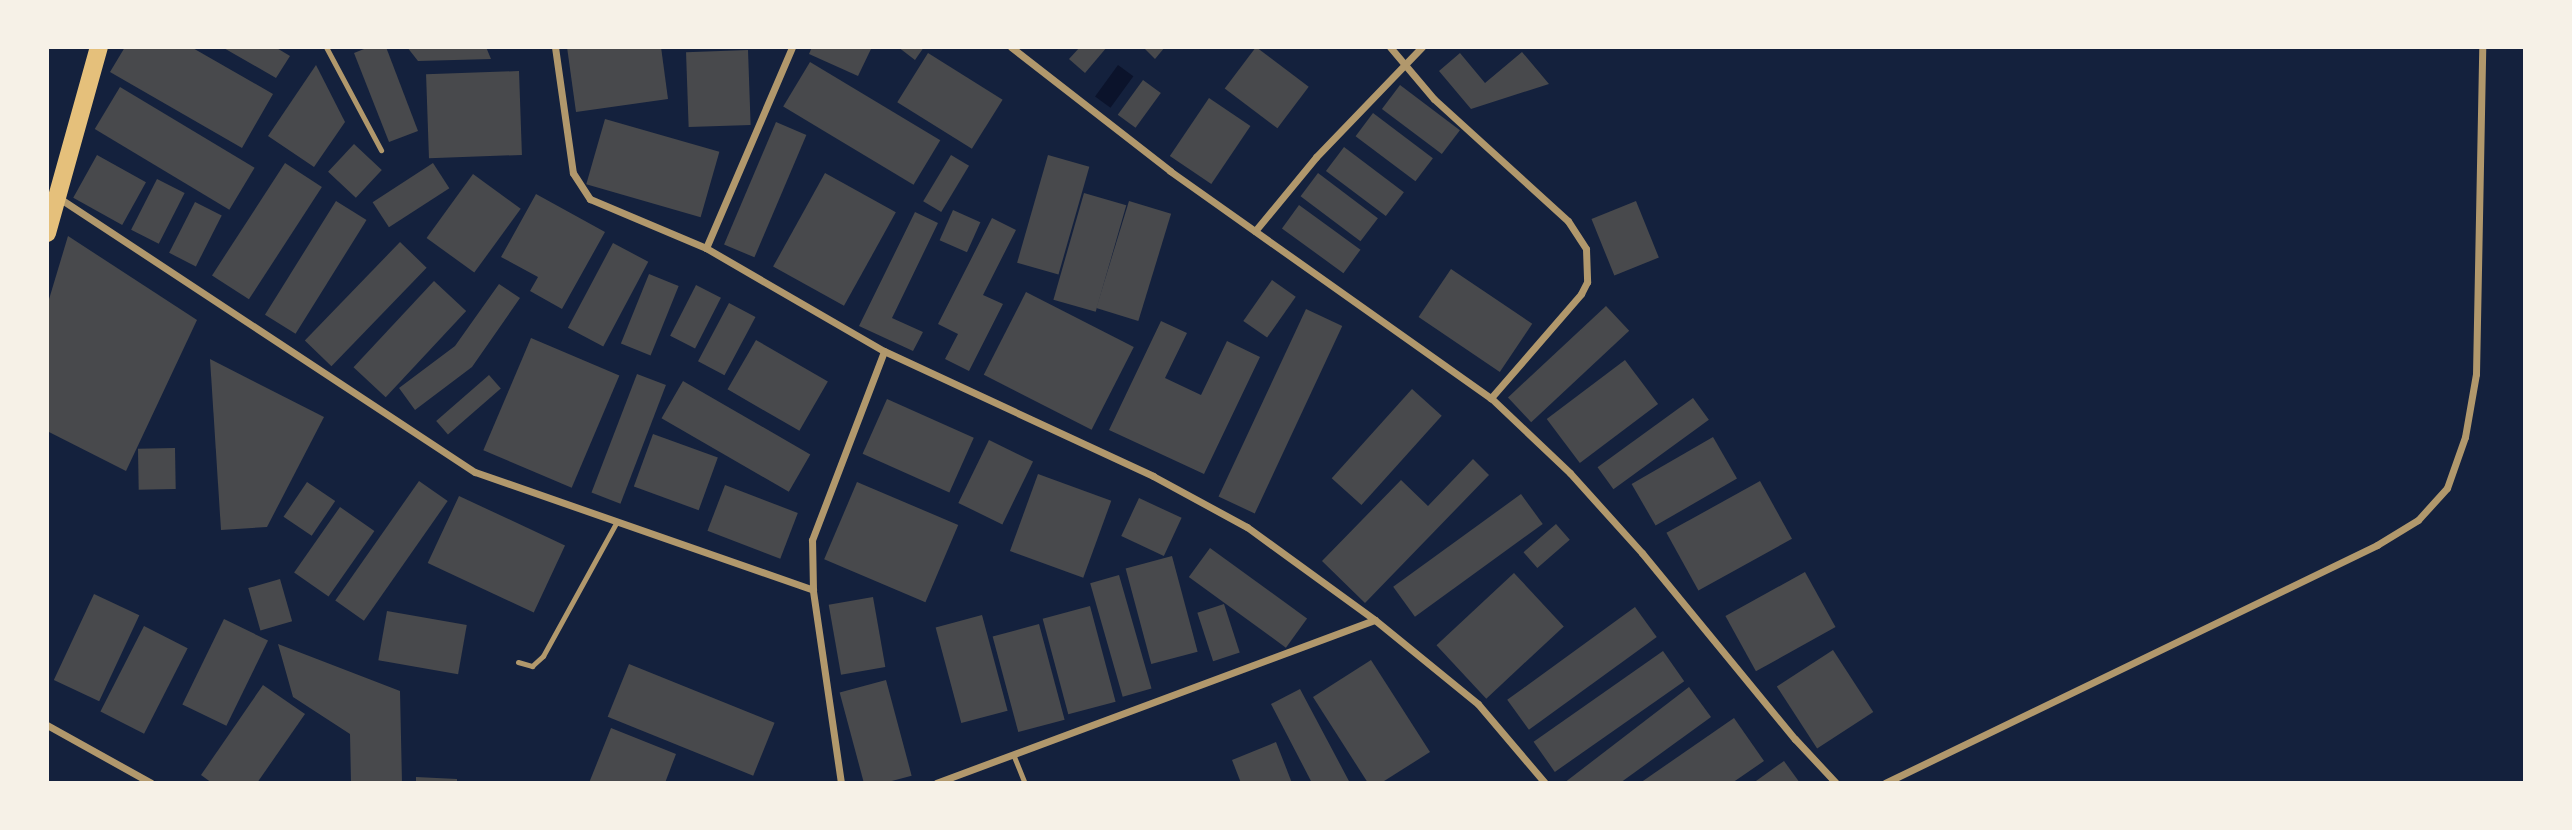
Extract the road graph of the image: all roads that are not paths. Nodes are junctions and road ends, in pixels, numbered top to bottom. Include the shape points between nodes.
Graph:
1 (99, 47) edge
2 (327, 47) edge
3 (555, 47) edge
4 (792, 47) edge
5 (1011, 47) edge
6 (1390, 47) edge
7 (1422, 47) edge
8 (2482, 47) edge
9 (1404, 65) junction
10 (381, 150) dead end
11 (59, 198) junction
12 (1255, 232) junction
13 (47, 233) edge
14 (706, 248) junction
15 (884, 351) junction
16 (1491, 398) junction
17 (616, 523) junction
18 (813, 590) junction
19 (1376, 620) junction
20 (518, 662) dead end
21 (47, 725) edge
22 (1013, 754) junction
23 (151, 783) edge
24 (841, 783) edge
25 (936, 783) edge
26 (1024, 783) edge
27 (1545, 783) edge
28 (1836, 783) edge
29 (1885, 783) edge

1 - 11 main road
2 - 10 lane
3 - 14 street via 569,154 579,186 603,208
4 - 14 street
5 - 12 street
6 - 9 street
7 - 9 street
8 - 29 street via 2476,374 2465,437 2447,488 2418,520 2377,545
9 - 12 street via 1316,157
9 - 16 street via 1434,99 1568,221 1586,249 1587,282 1581,294
11 - 13 main road
11 - 17 street via 475,472
12 - 16 street
14 - 15 street
15 - 18 street via 812,540
15 - 19 street via 1206,504 1283,551
16 - 28 street via 1570,473 1642,553
17 - 18 street
17 - 20 lane via 537,665
18 - 24 street
19 - 22 street
19 - 27 street via 1478,704
21 - 23 street
22 - 25 street
22 - 26 lane

